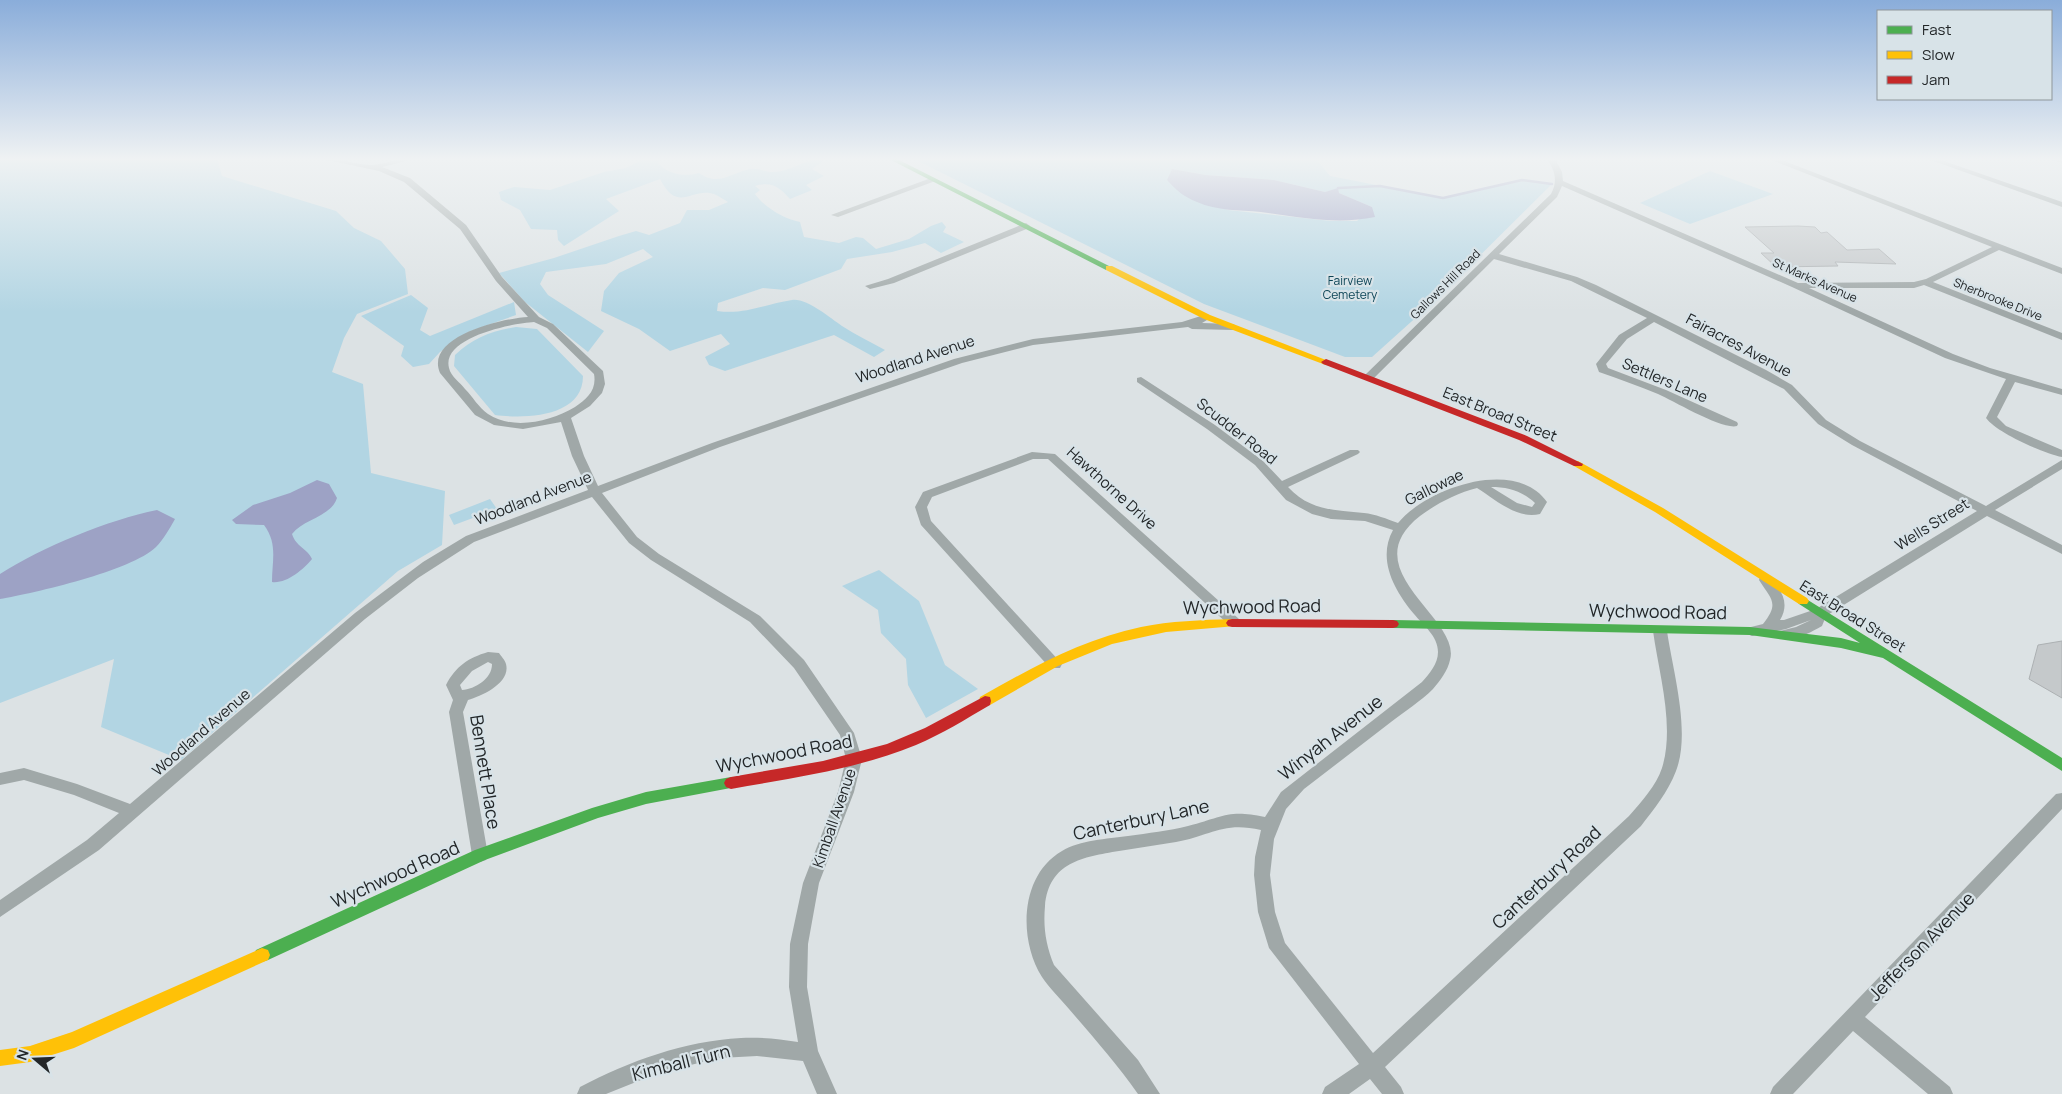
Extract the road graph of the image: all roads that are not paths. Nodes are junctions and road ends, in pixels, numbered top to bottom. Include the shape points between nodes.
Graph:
1 (443, 210) edge
2 (851, 210) edge
3 (994, 210) edge
4 (1538, 210) edge
5 (1624, 210) edge
6 (1904, 210) edge
7 (835, 216) dead end
8 (1026, 226) junction
9 (1998, 247) junction
10 (1492, 255) junction
11 (2062, 271) edge
12 (1924, 282) junction
13 (1795, 285) junction
14 (870, 286) dead end
15 (1207, 317) junction
16 (1655, 318) junction
17 (536, 319) junction
18 (1182, 325) junction
19 (1233, 327) junction
20 (2062, 337) edge
21 (1368, 378) junction
22 (2012, 378) junction
23 (1141, 380) dead end
24 (2062, 392) edge
25 (565, 416) junction
26 (1733, 424) dead end
27 (1354, 452) dead end
28 (2062, 454) edge
29 (2062, 464) edge
30 (1478, 484) dead end
31 (1281, 486) junction
32 (595, 492) junction
33 (1986, 510) junction
34 (1398, 527) junction
35 (2062, 550) edge
36 (1763, 578) junction
37 (1820, 613) junction
38 (1234, 622) junction
39 (1432, 626) junction
40 (1660, 631) junction
41 (1750, 631) joint
42 (1771, 631) junction
43 (1883, 653) junction
44 (1055, 664) junction
45 (462, 697) dead end
46 (854, 759) junction
47 (2062, 765) edge
48 (0, 779) edge
49 (2062, 799) edge
50 (133, 812) junction
51 (1270, 825) junction
52 (480, 855) junction
53 (0, 909) edge
54 (1852, 1018) junction
55 (809, 1052) junction
56 (0, 1058) edge
57 (1371, 1067) junction
58 (587, 1094) edge
59 (827, 1094) edge
60 (1150, 1094) edge
61 (1332, 1094) edge
62 (1394, 1094) edge
63 (1780, 1094) edge
64 (1943, 1094) edge

1 - 17 street via 463,227 499,279
2 - 7 street
3 - 8 street, East Broad Street
4 - 10 street, Gallows Hill Road
5 - 13 street, St Marks Avenue
6 - 9 street
8 - 14 street via 891,282
8 - 15 street, East Broad Street
9 - 11 street
9 - 12 street
10 - 16 street, Fairacres Avenue via 1574,279
10 - 21 street, Gallows Hill Road
12 - 13 street via 1899,286
12 - 20 street, Sherbrooke Drive
13 - 22 street, St Marks Avenue via 1949,356
15 - 18 street, Woodland Avenue
15 - 19 street, East Broad Street
16 - 26 street, Settlers Lane via 1622,337 1601,364 1603,370
16 - 33 street, Fairacres Avenue via 1788,387 1822,422 1856,443
17 - 25 street via 550,326 599,373 601,379 591,400
17 - 25 street via 492,326 464,338 446,354 444,370 481,414 496,422 527,425
18 - 19 street, Woodland Avenue
18 - 32 street, Woodland Avenue via 1005,347 891,383
19 - 21 street, East Broad Street
21 - 36 street, East Broad Street via 1563,455 1652,506
22 - 24 street, St Marks Avenue
22 - 28 street via 1991,418 2002,428
23 - 31 street, Scudder Road via 1259,463
25 - 32 street, Kimball Avenue via 578,456
27 - 31 street
29 - 33 street, Wells Street
30 - 34 street, Gallowae via 1425,507
31 - 34 street, Scudder Road via 1290,498 1316,511 1366,517
32 - 46 street, Kimball Avenue via 633,540 685,577 755,619 799,664 847,733
32 - 50 street, Woodland Avenue via 470,539 439,556 360,616
33 - 35 street, Fairacres Avenue
33 - 37 street, Wells Street
34 - 39 street, Gallowae via 1392,543 1392,558 1398,580
36 - 37 street, East Broad Street
36 - 42 street via 1776,592 1780,607
37 - 42 street, Wychwood Road via 1818,623 1807,629
37 - 43 street, East Broad Street
38 - 39 street, Wychwood Road
38 - 44 street, Wychwood Road via 1182,626 1107,640
38 - 44 street, Hawthorne Drive via 1051,456 1032,454 927,495 921,507 925,522
39 - 40 street, Wychwood Road
39 - 51 street, Winyah Avenue via 1444,644 1446,656 1438,673 1427,686 1299,785 1280,803
40 - 41 street, Wychwood Road
40 - 57 street, Canterbury Road via 1674,736 1669,768 1660,788 1635,821
41 - 42 street, Wychwood Road
42 - 43 street, Wychwood Road
43 - 47 street, East Broad Street
44 - 46 street, Wychwood Road via 920,736
45 - 52 street, Bennett Place via 456,712
46 - 52 street, Wychwood Road via 831,766 646,798 597,812
46 - 55 street, Kimball Avenue via 846,792 811,883 799,944 798,987
48 - 50 street via 24,774
49 - 54 street, Jefferson Avenue
50 - 53 street, Woodland Avenue via 93,845
51 - 57 street, Winyah Avenue via 1264,847 1263,897 1267,922 1278,948
51 - 60 street, Canterbury Lane via 1244,819 1226,820 1187,833 1096,848 1069,855 1044,877 1037,899 1036,921 1038,947 1048,971 1131,1067
52 - 56 street, Wychwood Road via 74,1040 30,1054
54 - 63 street, Jefferson Avenue
54 - 64 street
55 - 58 street, Kimball Turn via 741,1047 697,1054 614,1079
55 - 59 street, Kimball Avenue
57 - 61 street, Canterbury Road
57 - 62 street, Winyah Avenue

